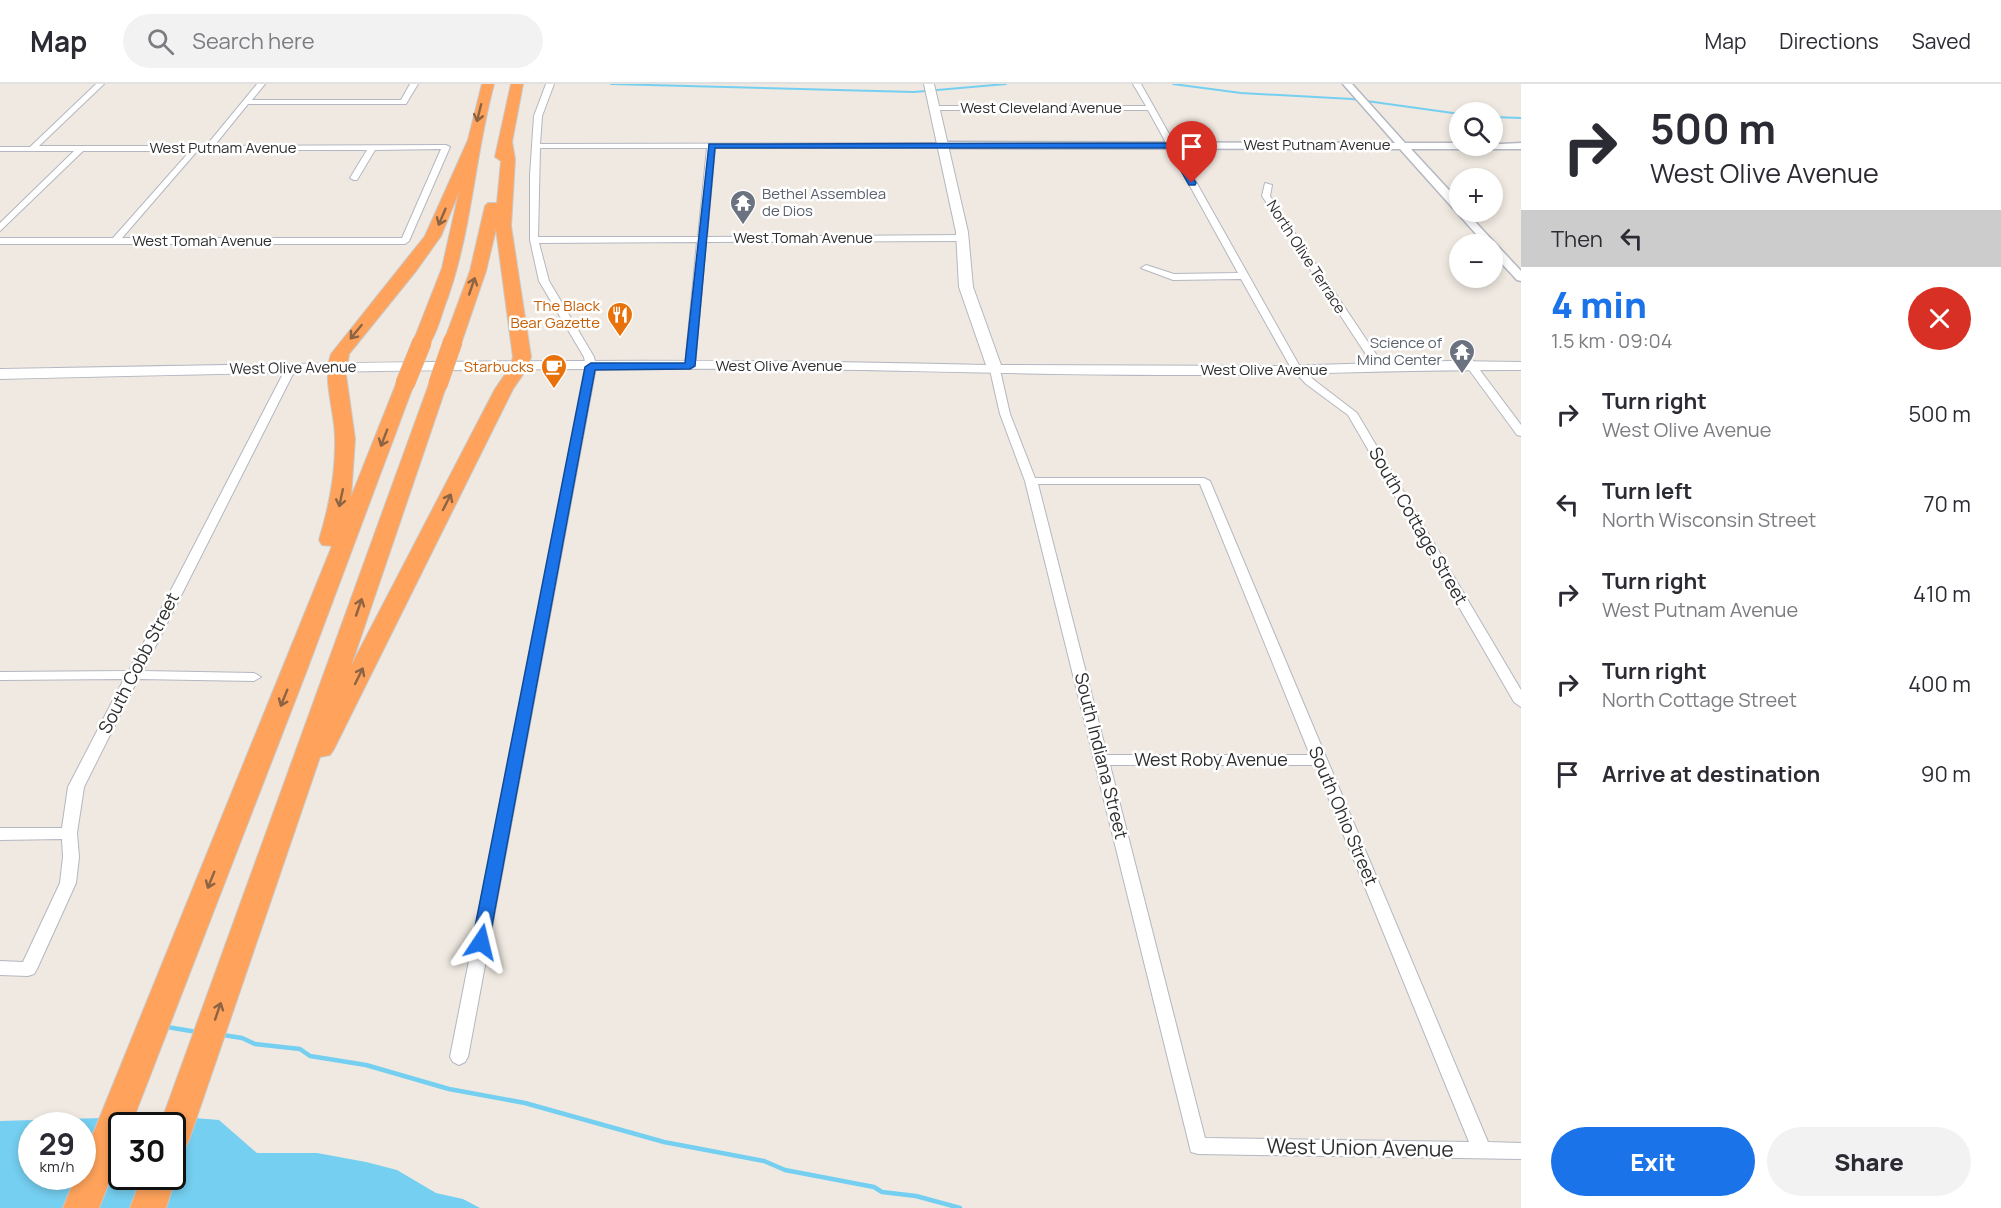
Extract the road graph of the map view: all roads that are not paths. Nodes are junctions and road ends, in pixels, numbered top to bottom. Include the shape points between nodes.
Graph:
1 (100, 84) edge
2 (261, 84) edge
3 (414, 84) edge
4 (488, 84) edge
5 (517, 84) edge
6 (550, 84) edge
7 (1137, 84) edge
8 (1347, 84) edge
9 (930, 88) edge
10 (246, 102) junction
11 (934, 108) junction
12 (1149, 108) junction
13 (505, 141) junction
14 (472, 143) junction
15 (942, 145) junction
16 (1171, 145) junction
17 (537, 146) junction
18 (711, 146) junction
19 (1403, 146) junction
20 (1521, 146) edge
21 (209, 147) junction
22 (373, 147) junction
23 (82, 148) junction
24 (196, 148) junction
25 (0, 149) edge
26 (32, 149) junction
27 (354, 178) dead end
28 (1268, 185) dead end
29 (1449, 198) edge
30 (1471, 222) edge
31 (0, 228) edge
32 (1482, 234) edge
33 (963, 238) junction
34 (702, 239) junction
35 (115, 240) junction
36 (534, 240) junction
37 (0, 241) edge
38 (405, 241) joint
39 (1503, 258) edge
40 (1146, 268) dead end
41 (1244, 276) junction
42 (1521, 278) edge
43 (1521, 356) edge
44 (1373, 357) junction
45 (219, 361) junction
46 (690, 361) junction
47 (1467, 361) junction
48 (337, 362) junction
49 (520, 362) junction
50 (590, 362) junction
51 (0, 364) edge
52 (993, 365) junction
53 (1295, 365) junction
54 (1521, 366) edge
55 (291, 368) junction
56 (162, 371) junction
57 (0, 374) edge
58 (1521, 433) edge
59 (1031, 481) junction
60 (295, 670) junction
61 (133, 675) junction
62 (0, 676) edge
63 (254, 677) dead end
64 (1521, 702) edge
65 (1103, 760) junction
66 (1320, 760) junction
67 (291, 801) junction
68 (69, 833) junction
69 (0, 834) edge
70 (0, 968) edge
71 (459, 1056) dead end
72 (182, 1112) edge
73 (1198, 1146) joint
74 (1482, 1150) junction
75 (1521, 1151) edge
76 (154, 1190) edge
77 (81, 1208) edge
78 (148, 1208) edge

1 - 26 street
2 - 10 street
3 - 10 street via 403,102
4 -> 14 highway
5 - 13 highway
6 - 17 street via 538,116
7 - 12 street, South Cottage Street
8 - 19 street
9 - 11 main road
10 - 21 street
11 - 12 street, West Cleveland Avenue
11 - 15 main road
12 - 16 street, South Cottage Street
13 - 49 highway via 508,159 503,226
67 -> 13 highway, bridge via 453,341 486,239
14 -> 48 highway via 433,236 344,347
14 -> 60 highway, bridge via 453,257
15 - 16 street, West Putnam Avenue
15 - 18 street, West Putnam Avenue
15 - 33 main road
16 - 19 street, West Putnam Avenue
16 - 41 street, South Cottage Street
17 - 18 street, West Putnam Avenue
17 - 36 street
18 - 34 street
19 - 20 street, West Putnam Avenue
19 - 29 street
21 - 22 street, West Putnam Avenue
21 - 24 street, West Putnam Avenue
22 - 27 street
22 - 38 street, West Putnam Avenue via 446,147
23 - 24 street, West Putnam Avenue
23 - 26 street, West Putnam Avenue
23 - 31 street
24 - 35 street
25 - 26 street, West Putnam Avenue
28 - 44 street, North Olive Terrace via 1266,196
30 - 32 street
33 - 34 street, West Tomah Avenue
33 - 52 main road via 966,288
34 - 36 street, West Tomah Avenue
34 - 46 street
35 - 37 street, West Tomah Avenue
35 - 38 street, West Tomah Avenue
36 - 50 street via 544,281
39 - 42 street
40 - 41 street via 1173,277
41 - 53 street, South Cottage Street
43 - 47 main road, West Olive Avenue
44 - 47 main road, West Olive Avenue
44 - 53 main road, West Olive Avenue
45 - 48 main road, West Olive Avenue
45 - 51 main road, West Olive Avenue
45 - 56 main road
46 - 50 main road, West Olive Avenue
46 - 52 main road, West Olive Avenue
47 - 53 main road, West Olive Avenue
47 - 54 main road, West Olive Avenue
47 - 58 street
48 - 49 main road, West Olive Avenue
48 - 55 main road, West Olive Avenue
48 -> 60 highway via 347,440 346,474
49 - 50 main road, West Olive Avenue
67 -> 49 highway via 336,723
50 - 71 street
52 - 53 main road, West Olive Avenue
52 - 59 street, South Indiana Street via 1005,414
53 - 64 street, South Cottage Street via 1310,382 1352,413
55 - 56 main road, West Olive Avenue
55 - 61 street, South Cobb Street
56 - 57 main road, West Olive Avenue
59 - 65 street, South Indiana Street
59 - 66 street, South Ohio Street via 1204,481
60 -> 77 highway
61 - 62 street
61 - 63 street
61 - 68 street, South Cobb Street via 76,787
65 - 66 street, West Roby Avenue
65 - 73 street, South Indiana Street
66 - 74 street, South Ohio Street
72 -> 67 highway
68 - 69 street
68 - 70 street, South Cobb Street via 68,884 28,969
73 - 74 street, West Union Avenue
74 - 75 street, West Union Avenue
76 - 78 highway

